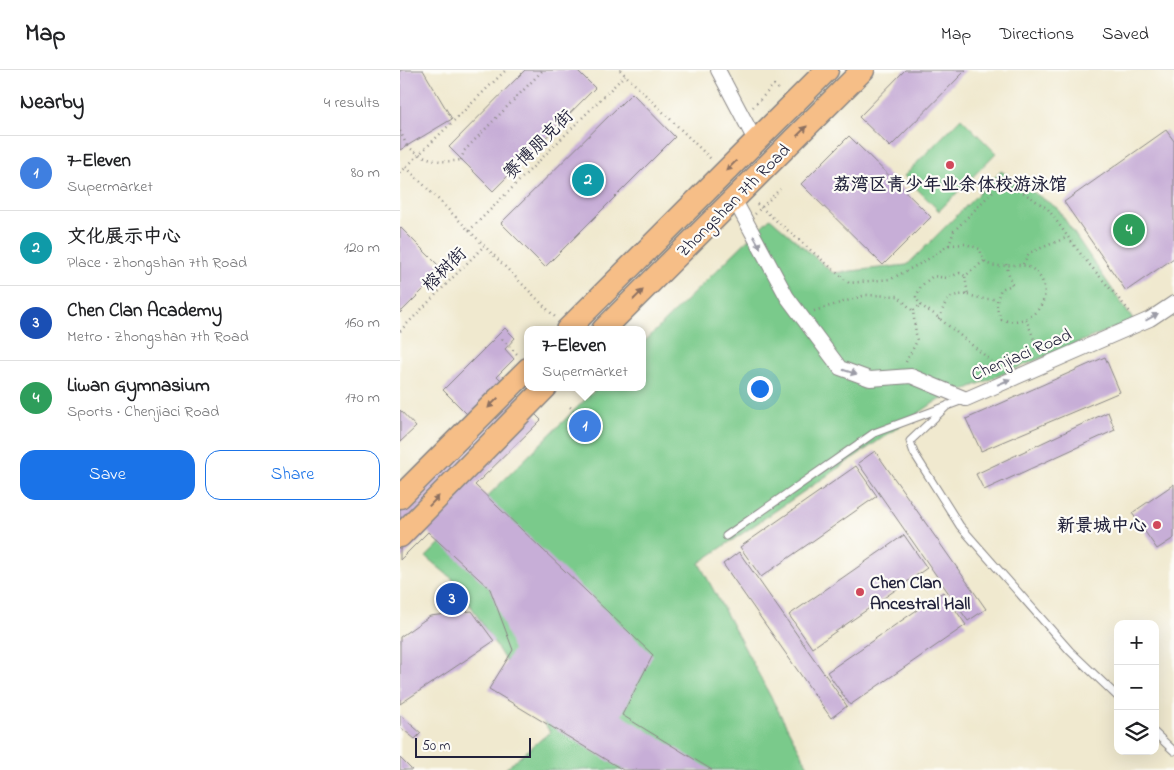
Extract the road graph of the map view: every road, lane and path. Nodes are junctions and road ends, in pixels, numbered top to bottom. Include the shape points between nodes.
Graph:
1 (506, 70) edge
2 (544, 70) edge
3 (620, 70) edge
4 (718, 70) edge
5 (827, 70) edge
6 (863, 70) edge
7 (625, 75) junction
8 (774, 85) dead end
9 (748, 111) dead end
10 (400, 131) edge
11 (756, 142) junction
12 (716, 164) dead end
13 (406, 167) junction
14 (400, 173) edge
15 (780, 189) dead end
16 (734, 199) junction
17 (757, 204) dead end
18 (755, 214) dead end
19 (469, 231) junction
20 (1068, 237) junction
21 (949, 245) junction
22 (484, 246) junction
23 (984, 261) junction
24 (1006, 264) junction
25 (1023, 264) junction
26 (965, 276) junction
27 (968, 294) junction
28 (997, 299) junction
29 (1174, 303) edge
30 (920, 304) junction
31 (912, 311) junction
32 (800, 315) junction
33 (939, 319) junction
34 (1026, 319) junction
35 (1140, 323) junction
36 (562, 325) edge
37 (607, 326) edge
38 (400, 331) edge
39 (502, 339) dead end
40 (524, 363) edge
41 (1044, 365) junction
42 (897, 377) junction
43 (1013, 378) junction
44 (542, 391) edge
45 (966, 399) junction
46 (948, 405) junction
47 (570, 406) dead end
48 (581, 417) dead end
49 (400, 496) edge
50 (400, 536) edge
51 (726, 536) dead end
52 (1114, 693) edge
53 (1159, 737) edge
54 (1174, 751) edge

1 - 13 path
2 - 10 path, bridge via 464,152 462,160 445,161 419,155 407,146
3 - 7 path
4 - 11 street
5 - 11 main road, Zhongshan 7th Road
16 -> 6 main road, Zhongshan 7th Road
7 - 12 path
7 - 19 path, 赛博朋克街
8 - 9 path
11 -> 36 main road, Zhongshan 7th Road
13 - 14 path
13 - 19 path
15 - 18 path, bridge
16 -> 32 street, Chenjiaci Road
37 -> 16 main road, Zhongshan 7th Road
17 - 21 path via 849,283 891,279
19 - 22 path
20 - 21 path via 1048,210 1004,180 954,231
20 - 25 path via 1029,253
20 - 35 path
21 - 23 path via 966,244 980,249
22 - 36 path
22 - 38 path, 榕树街
23 - 24 path via 994,266
23 - 26 path
24 - 25 path
24 - 28 path via 1012,285 1001,289
25 - 34 path via 1035,271 1046,296 1039,309
26 - 27 path
26 - 30 path via 960,273 947,278 933,276 921,286 916,297
27 - 28 path
27 - 33 path via 950,297
28 - 34 path via 996,311 1002,320
35 -> 29 street, Chenjiaci Road
30 - 31 path
30 - 33 path
31 - 32 path via 898,296 866,295
31 - 42 path via 917,341
32 -> 42 street, Chenjiaci Road via 840,368 870,378
33 - 43 path
34 - 41 path
35 - 41 street, Chenjiaci Road
39 - 40 path
40 -> 49 main road
41 - 43 street, Chenjiaci Road
42 - 45 street, Chenjiaci Road via 912,376
45 -> 43 street, Chenjiaci Road
50 -> 44 main road
45 - 46 lane
46 - 51 lane via 874,434
46 - 52 lane via 910,441 914,452 960,526 1070,651
47 - 48 path
53 - 54 lane

